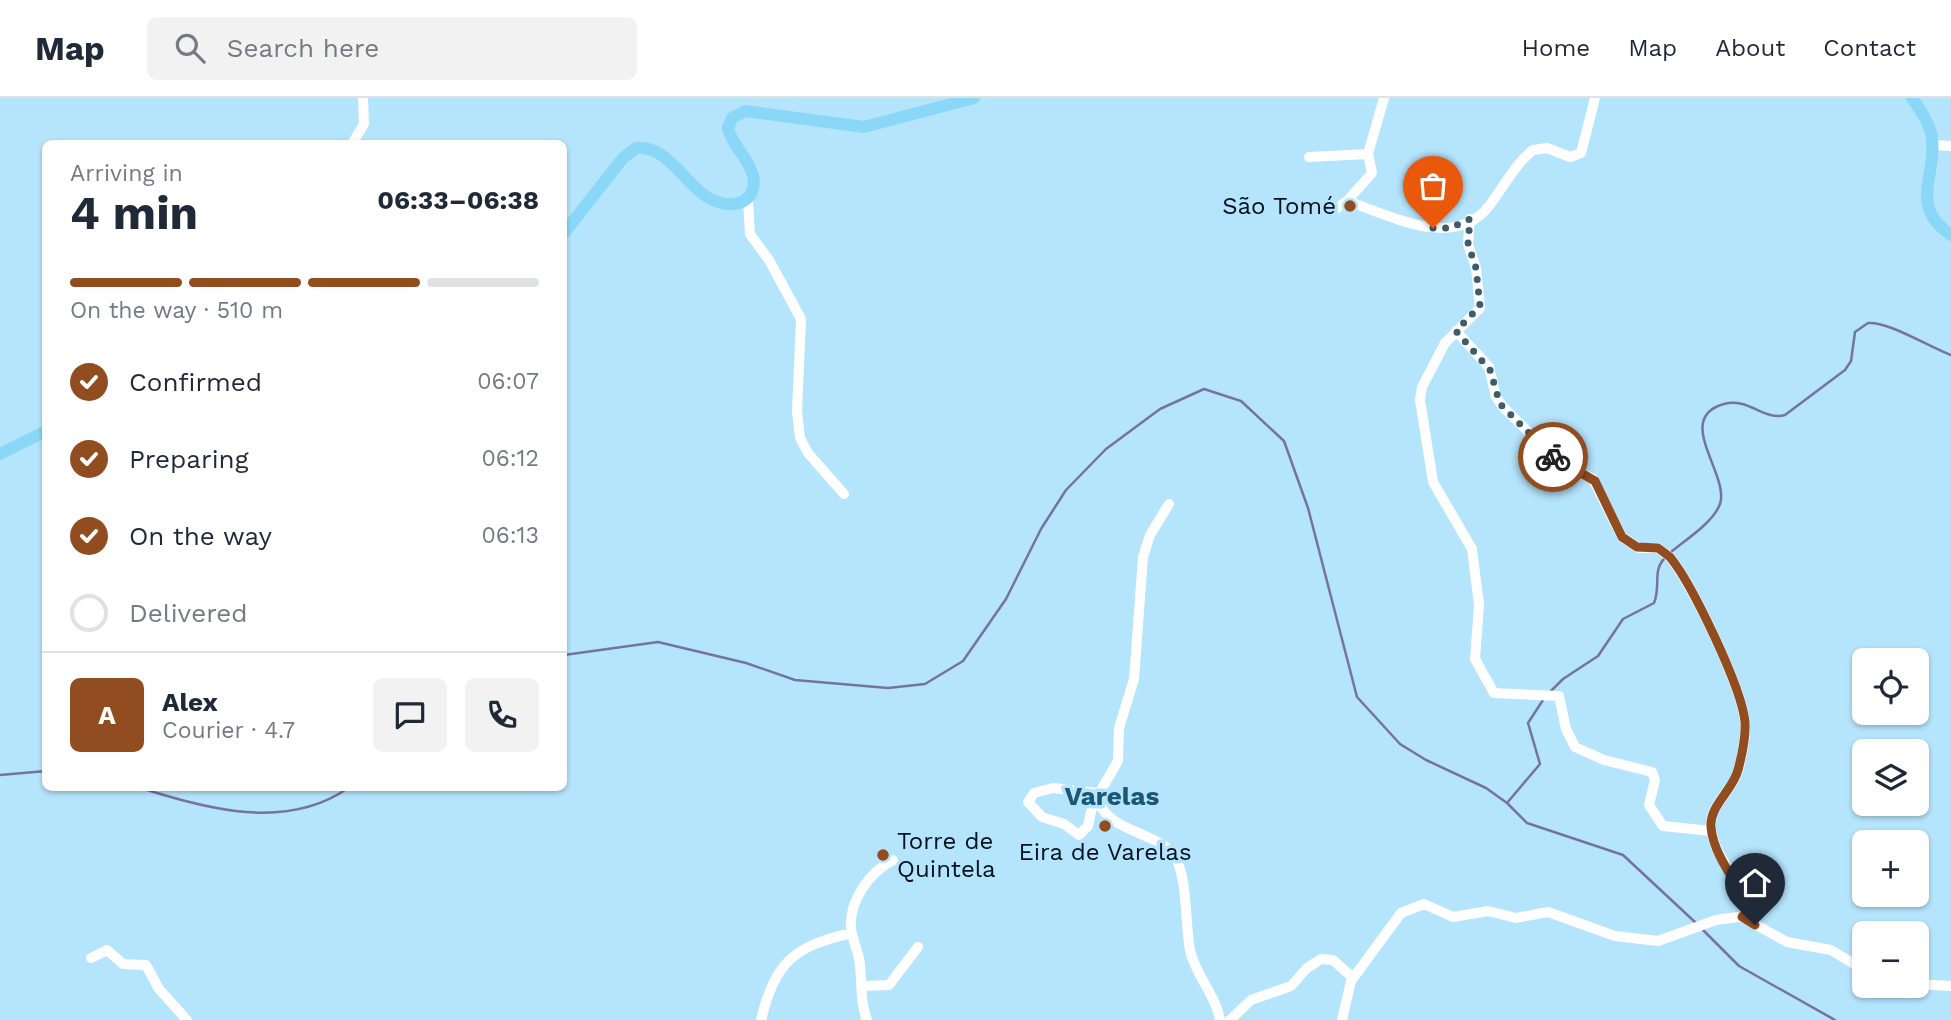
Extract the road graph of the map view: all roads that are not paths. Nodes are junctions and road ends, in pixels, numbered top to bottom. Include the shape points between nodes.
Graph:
1 (362, 98) edge
2 (974, 98) edge
3 (1384, 98) edge
4 (1595, 98) edge
5 (1912, 98) edge
6 (354, 140) edge
7 (1933, 145) junction
8 (1951, 146) edge
9 (1368, 154) junction
10 (1310, 157) dead end
11 (748, 200) junction
12 (1347, 201) junction
13 (1336, 209) dead end
14 (1470, 219) junction
15 (567, 229) edge
16 (1951, 236) edge
17 (1456, 331) junction
18 (42, 434) edge
19 (0, 454) edge
20 (844, 494) dead end
21 (1169, 504) dead end
22 (1098, 798) junction
23 (1711, 831) junction
24 (893, 860) dead end
25 (1742, 917) junction
26 (852, 933) junction
27 (836, 946) dead end
28 (918, 947) dead end
29 (91, 958) dead end
30 (1852, 963) edge
31 (782, 968) junction
32 (1353, 978) junction
33 (1929, 985) edge
34 (862, 986) junction
35 (1951, 986) edge
36 (187, 1020) edge
37 (761, 1020) edge
38 (867, 1020) edge
39 (1220, 1020) edge
40 (1230, 1020) edge
41 (1342, 1020) edge

1 - 6 street via 364,124
2 - 11 main road via 864,127 756,110 741,112 731,121 729,131 753,175 753,193
3 - 9 street
4 - 14 street via 1581,153 1570,157 1547,148 1534,150 1486,210
5 - 7 main road via 1929,126
7 - 8 street
7 - 16 main road via 1926,198 1934,218
9 - 10 street
9 - 12 street via 1372,173
11 - 15 main road via 714,200 656,152 636,148
11 - 20 street via 750,234 801,319 800,438
12 - 13 street
12 - 14 street via 1436,229
14 - 17 street via 1468,244 1480,306
17 - 23 street via 1490,370 1503,407 1556,460 1595,481 1618,533 1637,547 1658,548 1669,555 1716,640 1745,720 1737,773 1713,814
17 - 23 street via 1422,387 1420,400 1434,484 1469,539 1474,556 1479,605 1475,659 1494,693 1548,693 1562,701 1574,746 1604,760 1653,773 1649,805 1661,825
18 - 19 main road
21 - 22 street via 1143,556 1134,679 1119,729 1118,761
22 - 22 street via 1052,788 1035,792 1028,802 1042,817 1079,835 1088,826
22 - 39 street via 1116,821 1174,856 1192,958
23 - 25 street via 1750,908
24 - 26 street via 863,888
25 - 30 street via 1787,942 1831,950
25 - 32 street via 1710,922 1654,941 1615,936 1551,912 1513,918 1490,911 1453,917 1422,904 1400,914
26 - 31 street via 810,945
26 - 34 street
27 - 31 street via 817,947
28 - 34 street via 889,985
29 - 36 street via 107,950 123,964 146,965 159,989
31 - 37 street via 769,988
32 - 40 street via 1333,960 1321,959 1291,986 1251,1000
32 - 41 street
33 - 35 street
34 - 38 street

